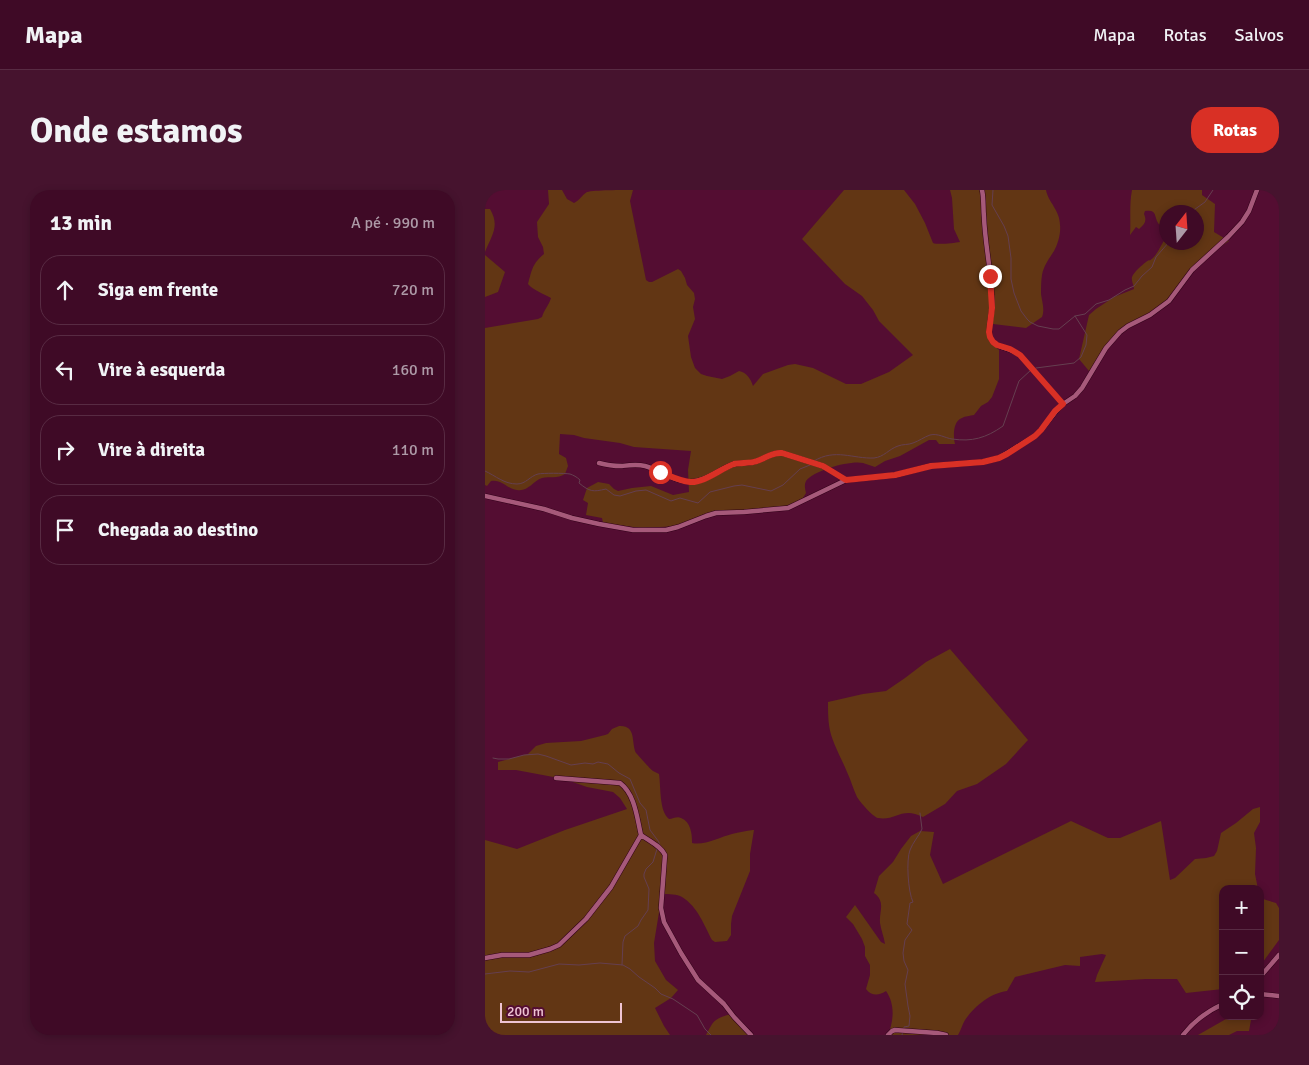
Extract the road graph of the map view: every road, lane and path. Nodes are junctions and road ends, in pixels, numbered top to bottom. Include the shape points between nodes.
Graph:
1 (983, 190) edge
2 (1257, 190) edge
3 (1063, 404) junction
4 (599, 463) dead end
5 (846, 480) junction
6 (485, 496) edge
7 (556, 778) dead end
8 (641, 835) junction
9 (1279, 955) edge
10 (485, 958) edge
11 (1262, 975) edge
12 (1264, 994) edge
13 (1279, 996) edge
14 (1219, 1006) edge
15 (751, 1035) edge
16 (888, 1035) edge
17 (946, 1035) edge
18 (1183, 1035) edge

1 - 3 street via 992,308 990,337 997,345 1020,355
2 - 3 street via 1249,211 1237,228 1191,270 1169,301 1150,316 1120,332 1106,348 1082,388
3 - 5 street via 1035,436 999,458
4 - 5 street via 643,465 683,481 694,482 734,464 752,463 777,452 823,466
5 - 6 street via 788,508 716,513 666,530 633,530 599,524
7 - 8 street via 614,782 623,786 633,804
8 - 10 street via 611,887 586,919 559,945 529,955
8 - 15 street via 664,851 661,913 681,953 698,980
9 - 11 street
12 - 13 street
14 - 18 street
16 - 17 street via 895,1030

